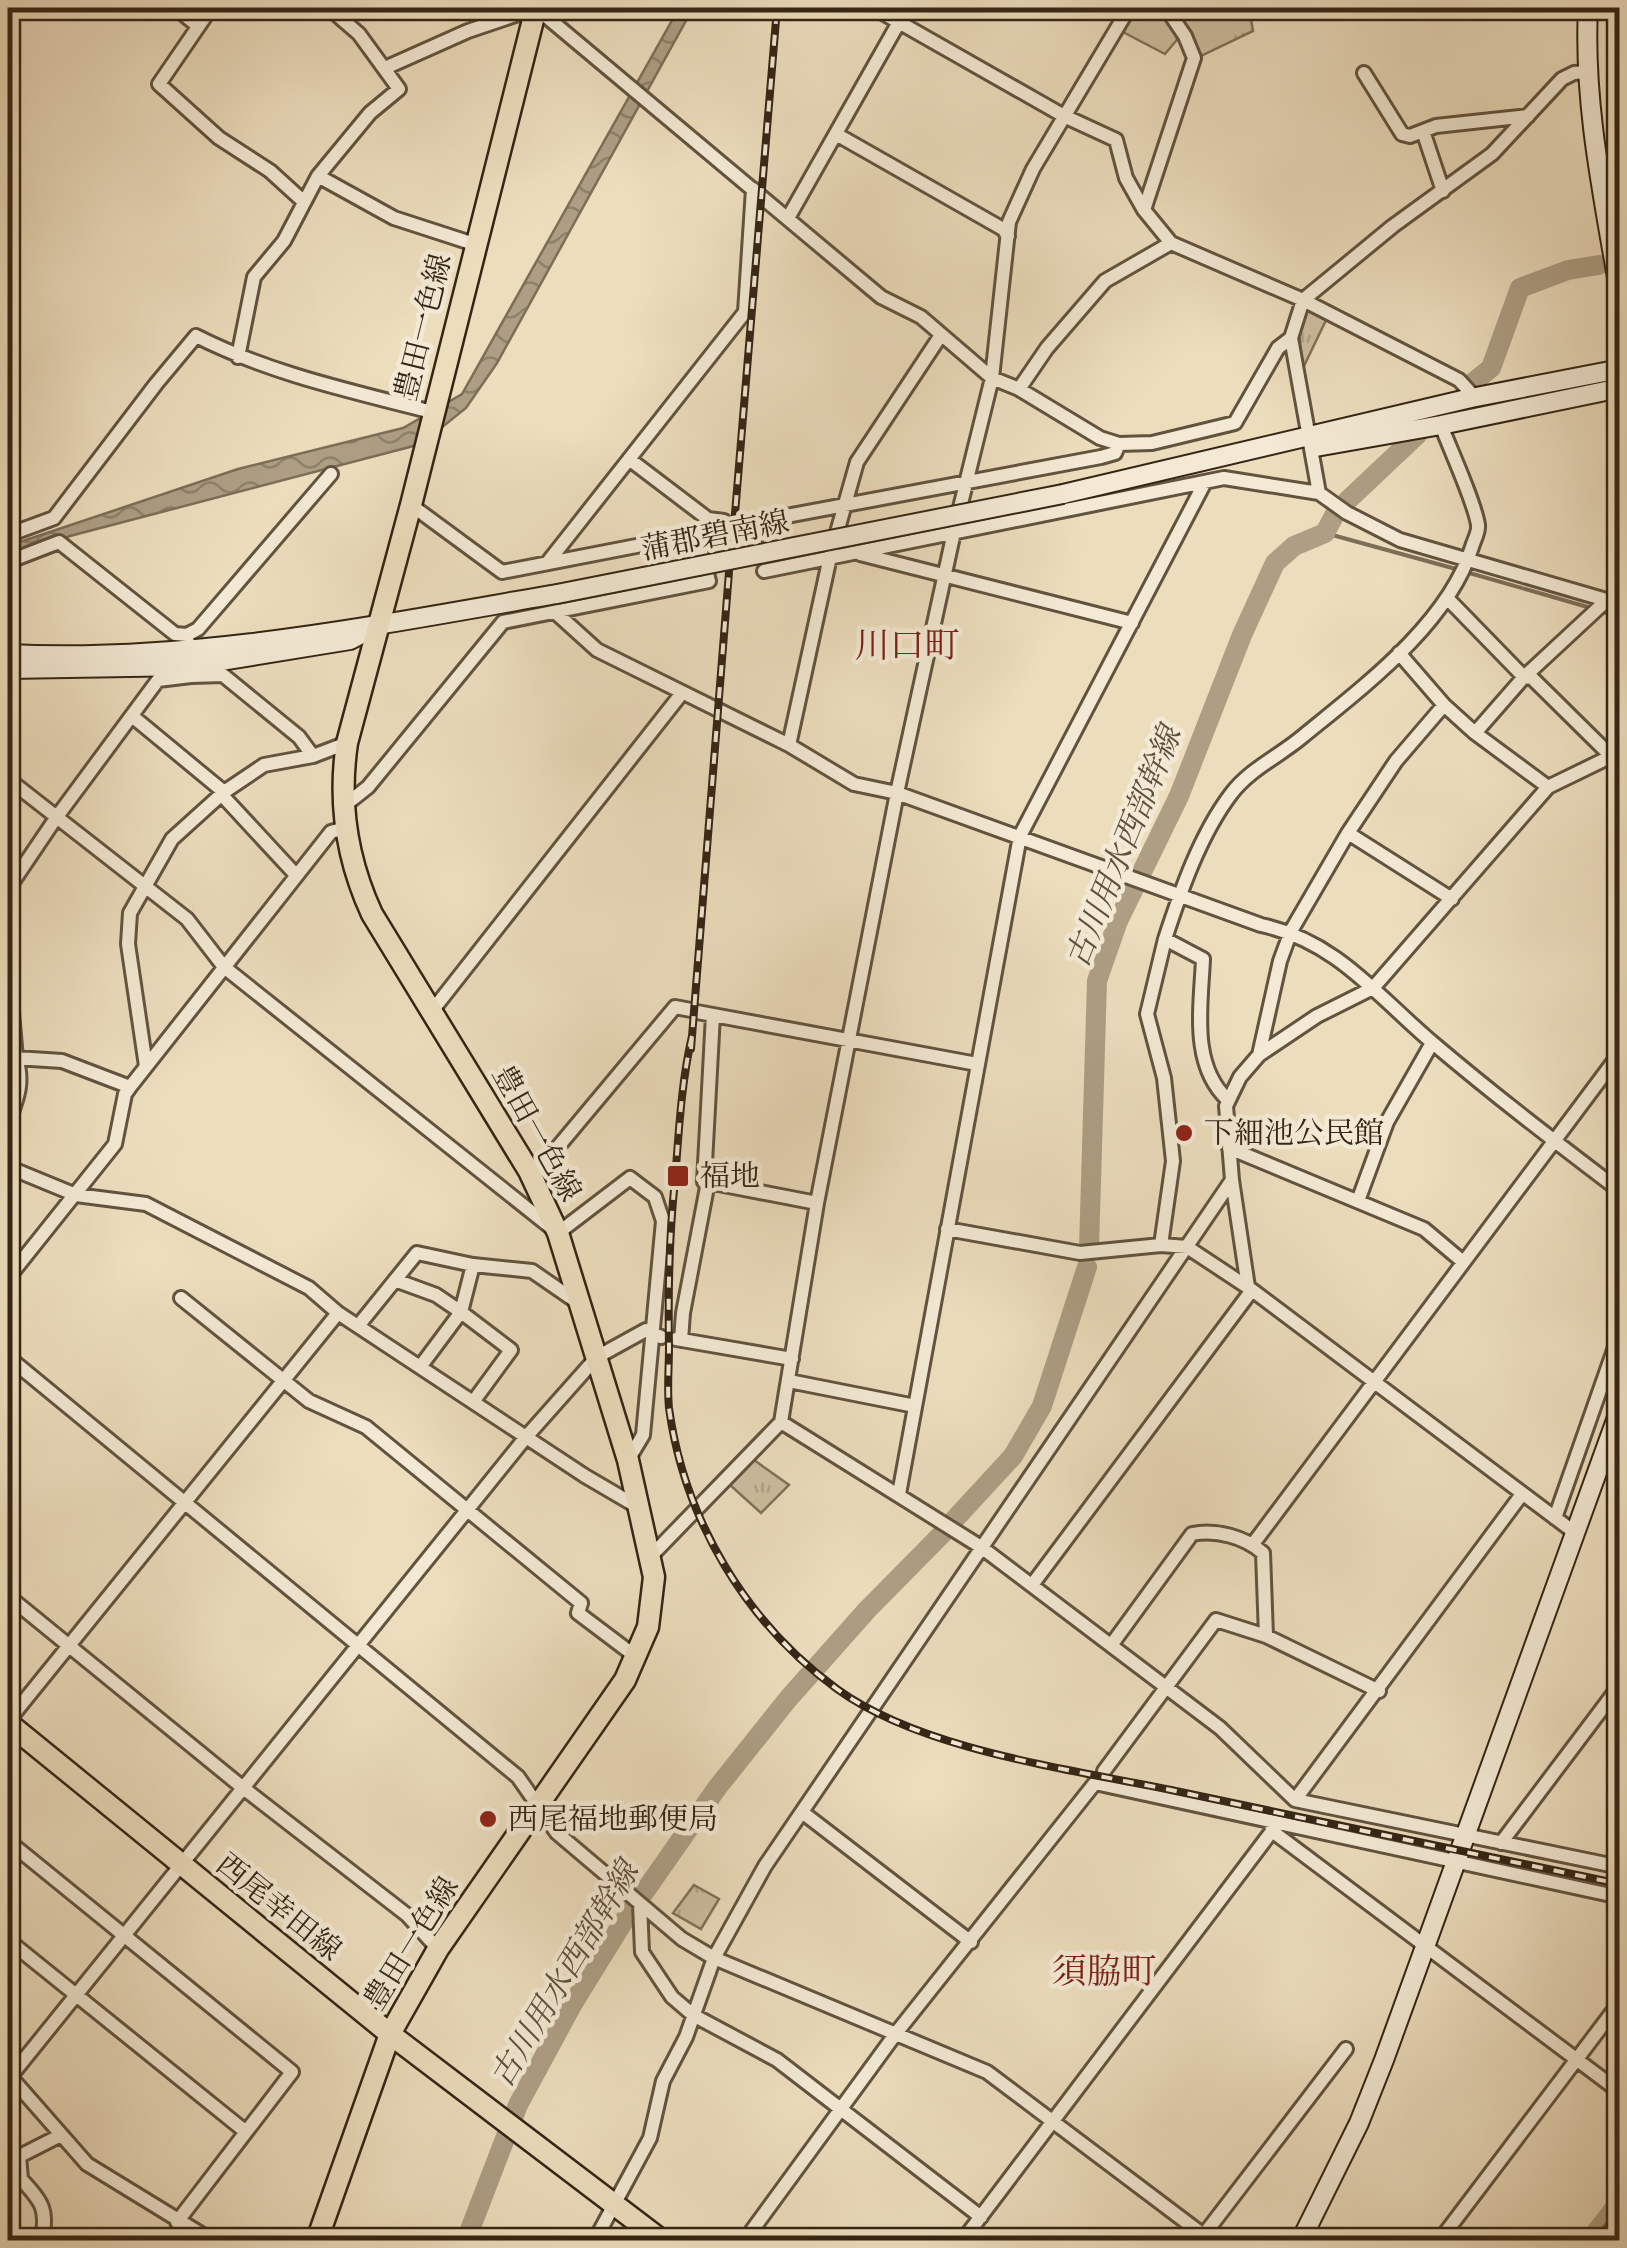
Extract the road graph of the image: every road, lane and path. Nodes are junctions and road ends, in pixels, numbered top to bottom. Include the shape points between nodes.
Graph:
1 (176, 8) edge
2 (211, 8) edge
3 (330, 8) edge
4 (536, 8) edge
5 (874, 8) edge
6 (908, 8) edge
7 (1129, 8) edge
8 (1166, 8) edge
9 (1588, 8) edge
10 (899, 22) junction
11 (198, 26) junction
12 (385, 68) junction
13 (1587, 72) junction
14 (1364, 73) dead end
15 (1064, 116) junction
16 (1528, 116) junction
17 (1423, 131) junction
18 (836, 134) junction
19 (318, 176) junction
20 (753, 189) junction
21 (1443, 191) junction
22 (304, 201) junction
23 (1144, 210) junction
24 (788, 218) junction
25 (1008, 236) junction
26 (1171, 242) junction
27 (474, 244) junction
28 (1618, 272) edge
29 (1620, 295) edge
30 (1303, 300) junction
31 (942, 335) junction
32 (1291, 338) junction
33 (238, 357) junction
34 (1620, 369) edge
35 (992, 378) junction
36 (1019, 388) junction
37 (1620, 388) edge
38 (1471, 398) junction
39 (432, 412) junction
40 (1441, 425) junction
41 (1309, 442) junction
42 (1120, 444) junction
43 (630, 459) junction
44 (331, 474) dead end
45 (966, 484) junction
46 (1204, 484) junction
47 (1319, 493) junction
48 (411, 505) junction
49 (843, 507) junction
50 (954, 532) junction
51 (696, 534) junction
52 (8, 536) edge
53 (756, 546) dead end
54 (853, 552) junction
55 (830, 557) junction
56 (548, 562) junction
57 (8, 567) edge
58 (1464, 567) junction
59 (764, 571) dead end
60 (944, 576) junction
61 (1448, 599) junction
62 (556, 603) junction
63 (1610, 603) edge
64 (1132, 622) junction
65 (377, 626) junction
66 (1399, 653) junction
67 (8, 654) edge
68 (189, 657) junction
69 (8, 668) edge
70 (1524, 677) junction
71 (682, 693) junction
72 (1444, 705) junction
73 (132, 716) junction
74 (1475, 733) junction
75 (347, 743) junction
76 (788, 745) junction
77 (1615, 754) edge
78 (313, 756) junction
79 (8, 779) edge
80 (1548, 787) junction
81 (222, 793) junction
82 (896, 793) junction
83 (344, 806) junction
84 (56, 818) junction
85 (345, 828) junction
86 (1348, 833) junction
87 (1020, 836) junction
88 (296, 875) junction
89 (144, 886) junction
90 (8, 888) edge
91 (1179, 896) junction
92 (1452, 899) junction
93 (1292, 931) junction
94 (1164, 939) junction
95 (8, 967) edge
96 (224, 967) junction
97 (1373, 988) junction
98 (432, 1011) junction
99 (713, 1015) junction
100 (849, 1041) junction
101 (1432, 1042) junction
102 (1620, 1053) edge
103 (1259, 1055) junction
104 (16, 1058) junction
105 (978, 1064) junction
106 (146, 1066) junction
107 (130, 1087) junction
108 (1228, 1100) junction
109 (8, 1123) edge
110 (1554, 1140) junction
111 (1229, 1148) junction
112 (8, 1166) edge
113 (532, 1178) junction
114 (1232, 1180) junction
115 (708, 1182) junction
116 (1620, 1191) edge
117 (76, 1195) junction
118 (1358, 1201) junction
119 (817, 1203) junction
120 (948, 1229) junction
121 (558, 1233) junction
122 (1161, 1245) junction
123 (1188, 1246) junction
124 (1462, 1261) junction
125 (473, 1264) junction
126 (8, 1278) edge
127 (394, 1280) junction
128 (1250, 1289) junction
129 (181, 1298) dead end
130 (578, 1302) junction
131 (461, 1312) junction
132 (338, 1313) junction
133 (358, 1326) junction
134 (1620, 1333) edge
135 (667, 1336) junction
136 (8, 1357) edge
137 (597, 1357) junction
138 (792, 1360) junction
139 (420, 1367) junction
140 (283, 1380) junction
141 (1372, 1381) junction
142 (789, 1382) junction
143 (473, 1402) junction
144 (915, 1406) junction
145 (1620, 1410) edge
146 (782, 1422) junction
147 (526, 1437) junction
148 (628, 1460) junction
149 (900, 1494) junction
150 (1522, 1494) junction
151 (185, 1502) junction
152 (638, 1507) junction
153 (468, 1509) junction
154 (1555, 1518) junction
155 (1574, 1532) junction
156 (1253, 1544) junction
157 (982, 1547) junction
158 (652, 1556) junction
159 (1032, 1585) junction
160 (8, 1596) edge
161 (1266, 1636) junction
162 (1112, 1644) junction
163 (69, 1646) junction
164 (358, 1646) junction
165 (635, 1656) junction
166 (1620, 1685) edge
167 (1168, 1688) junction
168 (1379, 1691) junction
169 (8, 1722) edge
170 (1104, 1770) dead end
171 (242, 1787) junction
172 (1295, 1800) junction
173 (536, 1806) junction
174 (802, 1812) junction
175 (1272, 1827) junction
176 (1465, 1835) junction
177 (8, 1841) edge
178 (1500, 1843) junction
179 (1455, 1862) junction
180 (180, 1866) junction
181 (1620, 1867) edge
182 (1620, 1897) edge
183 (640, 1904) junction
184 (125, 1936) junction
185 (8, 1940) edge
186 (970, 1942) junction
187 (1425, 1946) junction
188 (438, 1949) junction
189 (714, 1958) junction
190 (77, 1995) junction
191 (1620, 2002) edge
192 (694, 2015) junction
193 (897, 2032) junction
194 (390, 2034) junction
195 (1346, 2050) dead end
196 (1576, 2058) junction
197 (9, 2076) edge
198 (1620, 2092) edge
199 (842, 2110) junction
200 (1054, 2121) junction
201 (246, 2132) junction
202 (61, 2135) junction
203 (13, 2159) edge
204 (616, 2205) junction
205 (982, 2217) junction
206 (1620, 2219) edge
207 (177, 2222) junction
208 (1206, 2238) edge
209 (42, 2240) edge
210 (211, 2240) edge
211 (317, 2240) edge
212 (596, 2240) edge
213 (661, 2240) edge
214 (745, 2240) edge
215 (963, 2240) edge
216 (1301, 2240) edge
217 (1440, 2240) edge
218 (1603, 2240) edge

1 - 11 street
2 - 11 street
3 - 12 street
4 - 12 street
4 - 20 street
4 - 27 main road, 豊田一色線
5 - 10 street
6 - 10 street
7 - 15 street
8 - 23 street via 1194,58
9 - 13 main road
10 - 15 street
10 - 18 street
11 - 22 street via 159,84
12 - 19 street via 399,89
13 - 16 street via 1562,79
13 - 28 main road
14 - 17 street via 1402,134
15 - 23 street via 1116,140
15 - 25 street via 1033,169
16 - 17 street
16 - 21 street
17 - 21 street
18 - 24 street
18 - 25 street
19 - 22 street
19 - 27 street via 394,218
20 - 24 street
20 - 43 street via 745,312
21 - 30 street
22 - 33 street via 284,241 254,277
23 - 26 street
24 - 31 street via 882,297
25 - 35 street
26 - 30 street
26 - 36 street via 1105,281
27 - 39 main road, 豊田一色線
28 - 29 main road
30 - 32 street
30 - 38 street via 1459,380
31 - 35 street
31 - 49 street via 857,462
32 - 41 street
32 - 42 street via 1278,348 1235,423
33 - 39 street
33 - 52 street via 196,336 54,518
34 - 38 main road, 蒲郡碧南線
35 - 36 street
35 - 45 street
36 - 42 street
37 - 40 main road, 蒲郡碧南線
38 - 41 main road, 蒲郡碧南線
39 - 48 main road, 豊田一色線
40 - 41 main road, 蒲郡碧南線
40 - 58 street via 1478,527
41 - 47 street
41 - 62 main road, 蒲郡碧南線, bridge
42 - 45 street via 1101,457
43 - 51 street via 708,519 724,521 724,529
43 - 56 street
44 - 68 street via 198,629
45 - 49 street
45 - 50 street
46 - 47 street via 1224,478
46 - 50 street
46 - 64 street
47 - 58 street via 1400,540
48 - 56 street via 502,572
48 - 65 main road, 豊田一色線
49 - 53 street via 749,523
49 - 55 street
50 - 54 street
50 - 60 street
51 - 56 street
51 - 62 street via 709,581
54 - 55 street
54 - 60 street
55 - 59 street
55 - 76 street
57 - 68 street via 14,558 59,542 174,634
58 - 61 street
58 - 63 street
60 - 64 street
60 - 82 street
61 - 66 street
61 - 70 street
62 - 65 main road, 蒲郡碧南線
62 - 71 street via 597,650
62 - 83 street via 503,622 368,787
63 - 70 street
64 - 87 street
65 - 68 main road, 蒲郡碧南線 via 350,640
65 - 75 main road, 豊田一色線
66 - 72 street
66 - 91 street via 1232,794
67 - 68 main road, 蒲郡碧南線
68 - 69 main road, 蒲郡碧南線
68 - 73 street via 158,680
68 - 78 street via 223,675
70 - 74 street
70 - 77 street
71 - 76 street
71 - 98 street
72 - 74 street
72 - 86 street
73 - 81 street
73 - 84 street
74 - 80 street
75 - 78 street
75 - 83 main road, 豊田一色線
76 - 82 street via 854,784
77 - 80 street
78 - 81 street via 264,765
79 - 84 street
80 - 92 street
81 - 88 street
81 - 89 street via 172,839
82 - 87 street
82 - 100 street
83 - 85 main road, 豊田一色線
84 - 89 street
84 - 90 street
85 - 88 street via 331,832
85 - 98 main road, 豊田一色線 via 372,914
86 - 92 street
86 - 93 street
87 - 91 street
87 - 105 street
88 - 96 street
89 - 96 street via 187,919
89 - 106 street via 130,913 128,944
91 - 93 street
91 - 94 street
92 - 97 street
93 - 97 street
93 - 103 street
94 - 108 street via 1203,959 1200,1036 1209,1078
94 - 122 street via 1147,1014 1164,1078 1173,1161
95 - 104 street
96 - 106 street
96 - 121 street
97 - 101 street
97 - 103 street
98 - 113 main road, 豊田一色線
99 - 100 street
99 - 113 street via 676,1007
99 - 115 street
100 - 105 street
100 - 119 street
101 - 110 street
101 - 118 street via 1387,1122
102 - 110 street
103 - 108 street
104 - 107 street via 62,1061
104 - 109 street via 20,1092
105 - 120 street
106 - 107 street
107 - 117 street via 115,1144
108 - 111 street
110 - 116 street
110 - 124 street
111 - 114 street
111 - 118 street
112 - 117 street
113 - 121 main road, 豊田一色線
114 - 123 street
114 - 128 street
115 - 119 street
115 - 135 street via 682,1313
117 - 126 street
117 - 132 street via 146,1204 309,1288
118 - 124 street via 1424,1230
119 - 138 street
120 - 122 street via 1080,1253
120 - 144 street
121 - 130 main road, 豊田一色線
121 - 135 street via 630,1178 655,1197 663,1221
122 - 123 street
123 - 128 street
123 - 157 street
124 - 141 street
125 - 127 street via 417,1252
125 - 130 street via 532,1271
125 - 131 street
127 - 131 street
127 - 133 street
128 - 141 street
128 - 159 street
129 - 140 street
130 - 137 main road, 豊田一色線
131 - 139 street
131 - 143 street via 512,1350
132 - 133 street
132 - 140 street
133 - 139 street
134 - 154 street
135 - 137 street via 635,1334
135 - 138 street
135 - 148 street via 643,1435
136 - 151 street
137 - 147 street
137 - 148 main road, 豊田一色線
138 - 142 street
139 - 143 street
140 - 151 street
140 - 153 street via 309,1402 366,1426
141 - 150 street
141 - 156 street
142 - 144 street
142 - 146 street
143 - 147 street
144 - 149 street
145 - 155 main road
146 - 149 street
146 - 158 street
147 - 152 street
147 - 153 street
148 - 152 main road, 豊田一色線
149 - 157 street
150 - 154 street
150 - 168 street
151 - 163 street
151 - 164 street
152 - 158 main road, 豊田一色線
153 - 164 street
153 - 165 street via 580,1603 578,1613
154 - 155 street
155 - 176 main road
156 - 161 street via 1264,1553
156 - 162 street via 1209,1531 1192,1534
157 - 159 street
157 - 174 street
158 - 165 main road, 豊田一色線 via 648,1627
159 - 162 street
160 - 163 street
161 - 167 street via 1216,1620
161 - 168 street
162 - 167 street
163 - 169 street
163 - 171 street
164 - 171 street
164 - 173 street via 518,1776
165 - 173 main road, 豊田一色線
166 - 178 street
167 - 170 street
167 - 172 street
168 - 172 street
169 - 180 main road, 西尾幸田線
171 - 180 street
171 - 188 street via 407,1915
172 - 176 street
173 - 183 street via 557,1833
173 - 188 main road, 豊田一色線
174 - 186 street
174 - 189 street
175 - 179 street
175 - 186 street via 1095,1783
175 - 187 street
175 - 200 street
176 - 178 street
176 - 179 main road
177 - 184 street
178 - 181 street
179 - 182 street
179 - 187 main road
180 - 184 street
180 - 194 main road, 西尾幸田線
183 - 189 street
183 - 192 street via 642,1952 672,1997
184 - 190 street
184 - 201 street via 292,2072
185 - 190 street
186 - 193 street
187 - 196 street
187 - 216 main road via 1360,2123
188 - 194 main road, 豊田一色線
189 - 192 street
189 - 193 street
190 - 197 street
190 - 201 street
191 - 196 street
192 - 199 street via 777,2060
192 - 204 street via 662,2081 650,2138
193 - 199 street
193 - 200 street via 987,2072
194 - 204 main road, 西尾幸田線
194 - 211 main road, 豊田一色線
195 - 208 street
196 - 198 street
196 - 217 street
197 - 202 street
199 - 205 street
199 - 214 street
200 - 205 street
200 - 208 street
201 - 207 street
202 - 203 street
202 - 207 street via 87,2164
203 - 209 street via 46,2217
204 - 212 street
204 - 213 main road, 西尾幸田線
205 - 215 street
206 - 218 street
207 - 210 street

